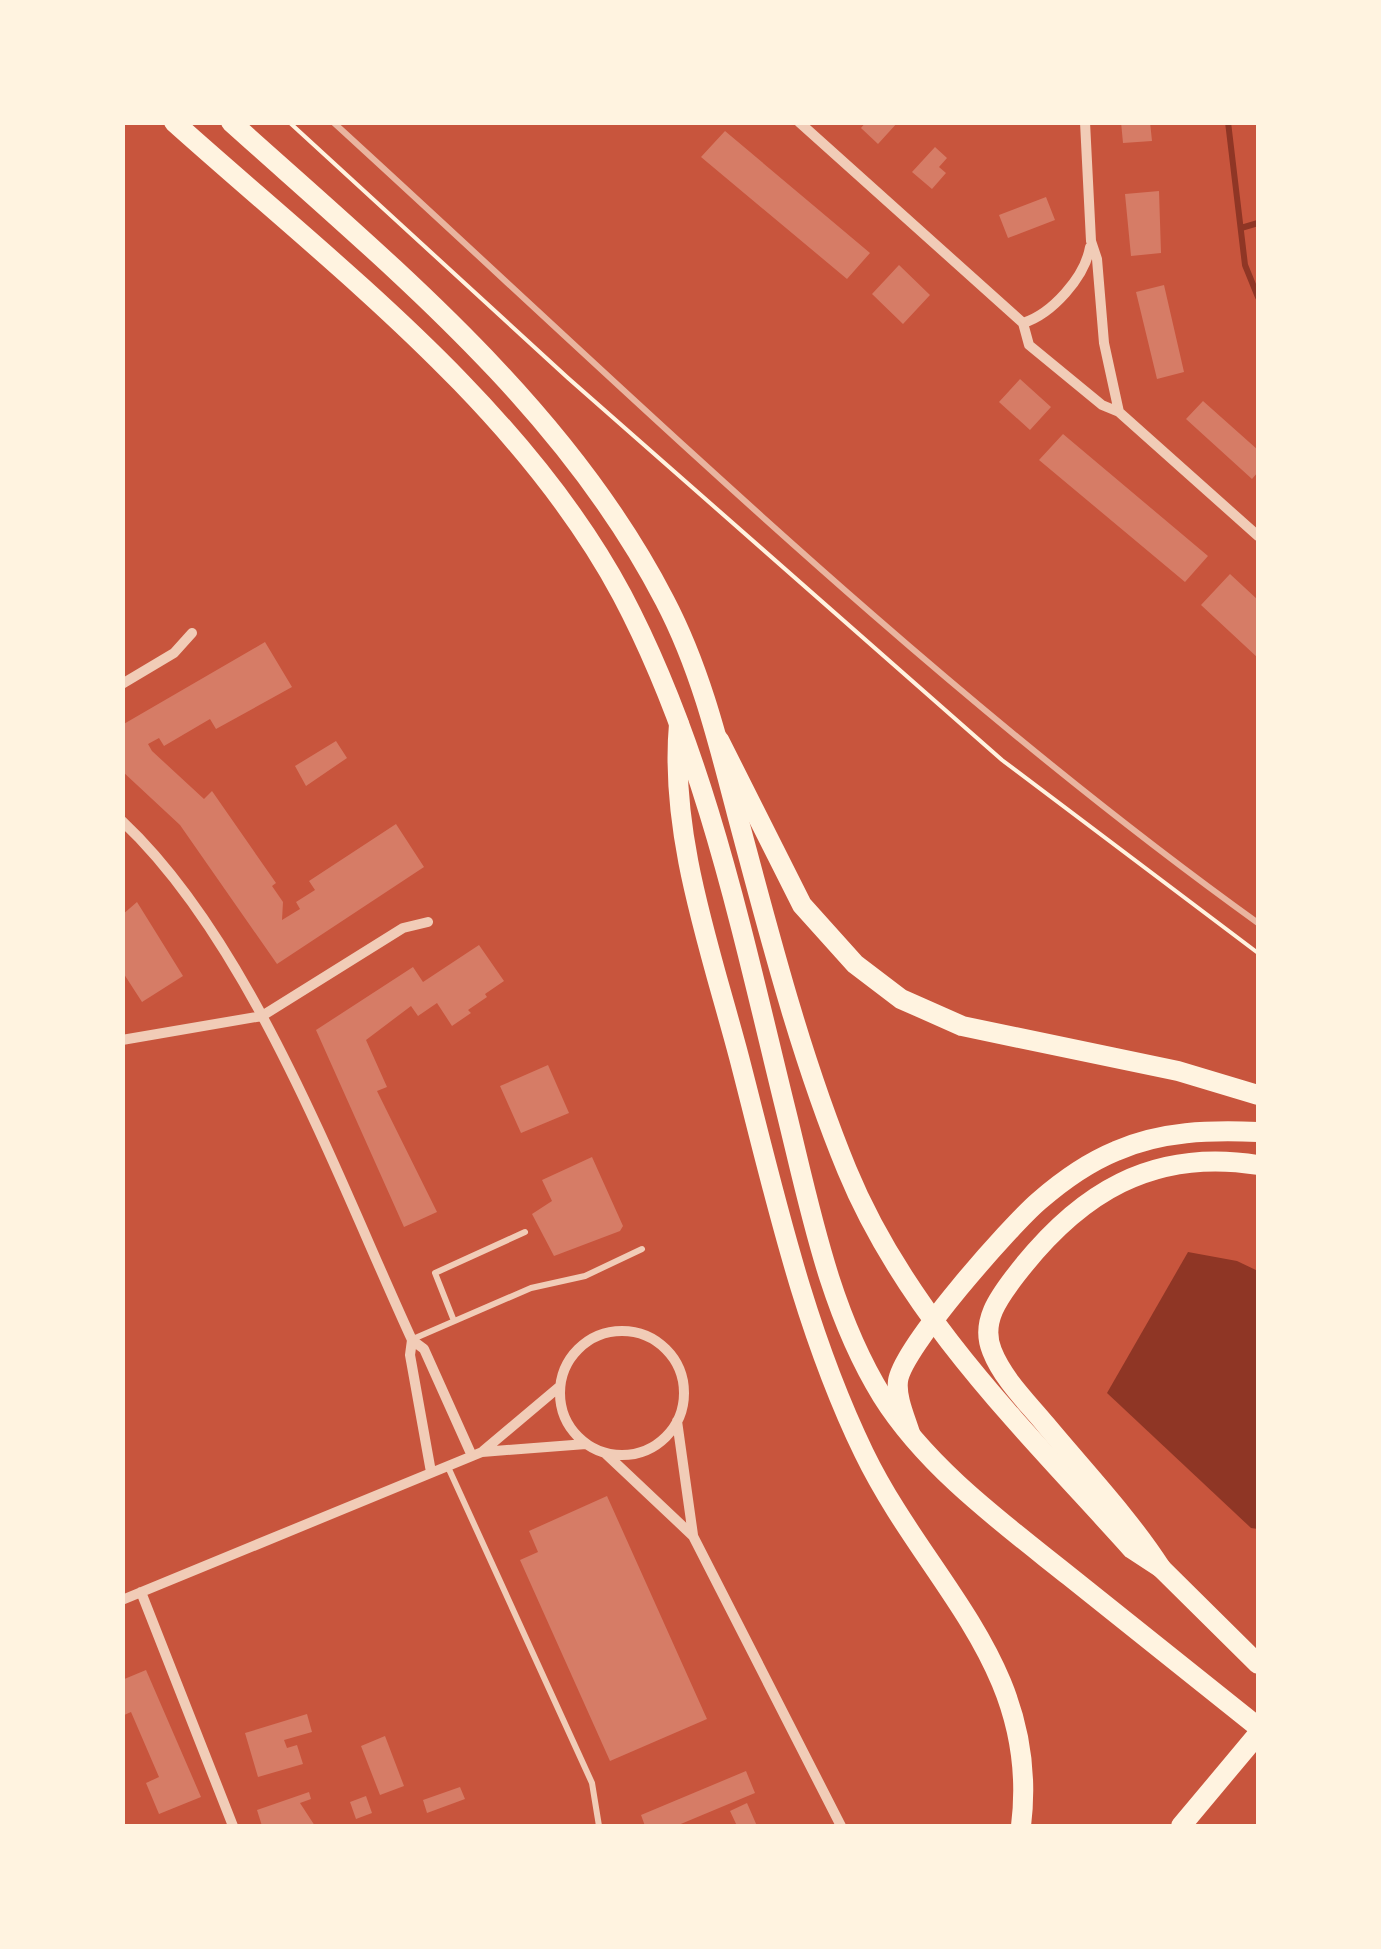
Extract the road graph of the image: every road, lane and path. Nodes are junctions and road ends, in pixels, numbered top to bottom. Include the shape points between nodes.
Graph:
1 (174, 122) edge
2 (231, 122) edge
3 (289, 122) edge
4 (799, 122) edge
5 (1086, 122) edge
6 (1091, 241) junction
7 (1023, 323) junction
8 (1119, 412) junction
9 (1258, 536) edge
10 (192, 633) dead end
11 (122, 684) edge
12 (679, 724) junction
13 (719, 740) junction
14 (122, 821) edge
15 (428, 922) dead end
16 (1258, 952) edge
17 (262, 1016) junction
18 (122, 1040) edge
19 (1258, 1095) edge
20 (1258, 1132) edge
21 (1258, 1165) edge
22 (525, 1232) dead end
23 (642, 1248) dead end
24 (934, 1320) junction
25 (454, 1322) junction
26 (412, 1340) junction
27 (560, 1386) junction
28 (677, 1421) junction
29 (910, 1433) junction
30 (586, 1444) junction
31 (605, 1453) junction
32 (477, 1454) junction
33 (448, 1466) junction
34 (431, 1472) junction
35 (693, 1536) junction
36 (1161, 1568) junction
37 (141, 1592) junction
38 (122, 1600) edge
39 (1258, 1664) edge
40 (1258, 1726) edge
41 (1252, 1743) edge
42 (233, 1826) edge
43 (600, 1826) edge
44 (841, 1826) edge
45 (1021, 1826) edge
46 (1181, 1826) edge

1 - 12 highway via 486,409 586,534 622,594
2 - 13 highway via 426,298 570,452 666,602
3 - 16 path via 1002,760
4 - 7 street
5 - 6 street
6 - 7 street via 1073,283 1038,318
6 - 8 street
7 - 8 street via 1029,346
8 - 9 street
10 - 11 street via 174,653
12 - 29 highway via 835,1296 858,1352
12 - 45 highway via 675,768 697,900 796,1279 866,1457 998,1666 1023,1763
13 - 19 highway via 802,904 855,964 901,999 962,1026 1178,1071
13 - 24 highway via 827,1119 875,1228
14 - 17 street via 162,858
15 - 17 street via 403,928
17 - 18 street
17 - 26 street
20 - 24 highway via 1162,1136 1069,1176 1035,1204
21 - 36 highway via 1224,1160 1161,1167 1110,1186 1062,1219 996,1301 988,1325 990,1349 1008,1381
22 - 25 lane via 435,1273
23 - 25 lane via 585,1276 531,1288
24 - 29 highway via 898,1381
24 - 36 highway via 1132,1549
25 - 26 lane
26 - 32 street via 424,1349
26 - 34 street
27 - 28 street via 578,1348 596,1336 628,1331 666,1349 682,1378
27 - 30 street via 561,1409
27 - 32 street
28 - 31 street via 650,1448
28 - 35 street
29 - 40 highway via 995,1517
30 - 31 street
30 - 32 street
31 - 35 street
32 - 33 street
33 - 34 street
33 - 43 lane via 592,1783
34 - 37 street
35 - 44 street
36 - 39 highway
37 - 38 street
37 - 42 street
41 - 46 highway

